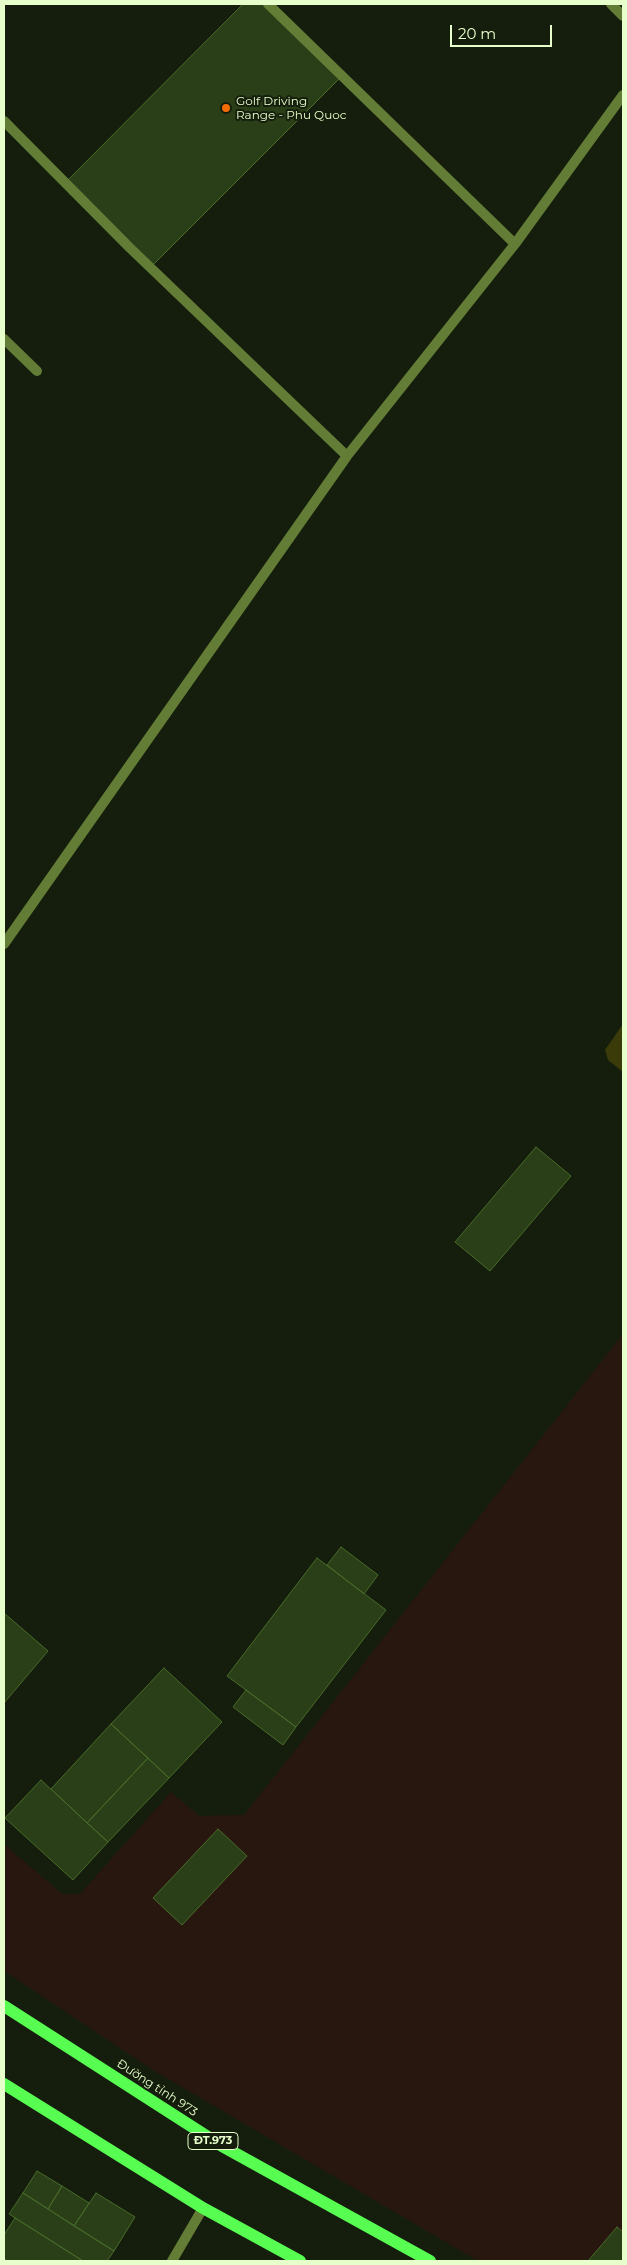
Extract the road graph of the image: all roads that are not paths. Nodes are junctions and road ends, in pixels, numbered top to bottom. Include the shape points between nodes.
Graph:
1 (268, 4) edge
2 (611, 4) edge
3 (623, 16) edge
4 (623, 95) edge
5 (4, 121) edge
6 (515, 244) junction
7 (4, 339) edge
8 (37, 371) dead end
9 (347, 456) junction
10 (4, 944) edge
11 (4, 2006) edge
12 (4, 2084) edge
13 (203, 2208) junction
14 (172, 2261) edge
15 (300, 2261) edge
16 (430, 2261) edge

1 - 6 street
2 - 3 street
4 - 6 street
5 - 9 street via 130,248
6 - 9 street
7 - 8 street
9 - 10 street
11 - 16 main road, Đường tỉnh 973 / ĐT.973 via 222,2146
12 - 13 main road
13 - 14 street
13 - 15 main road

